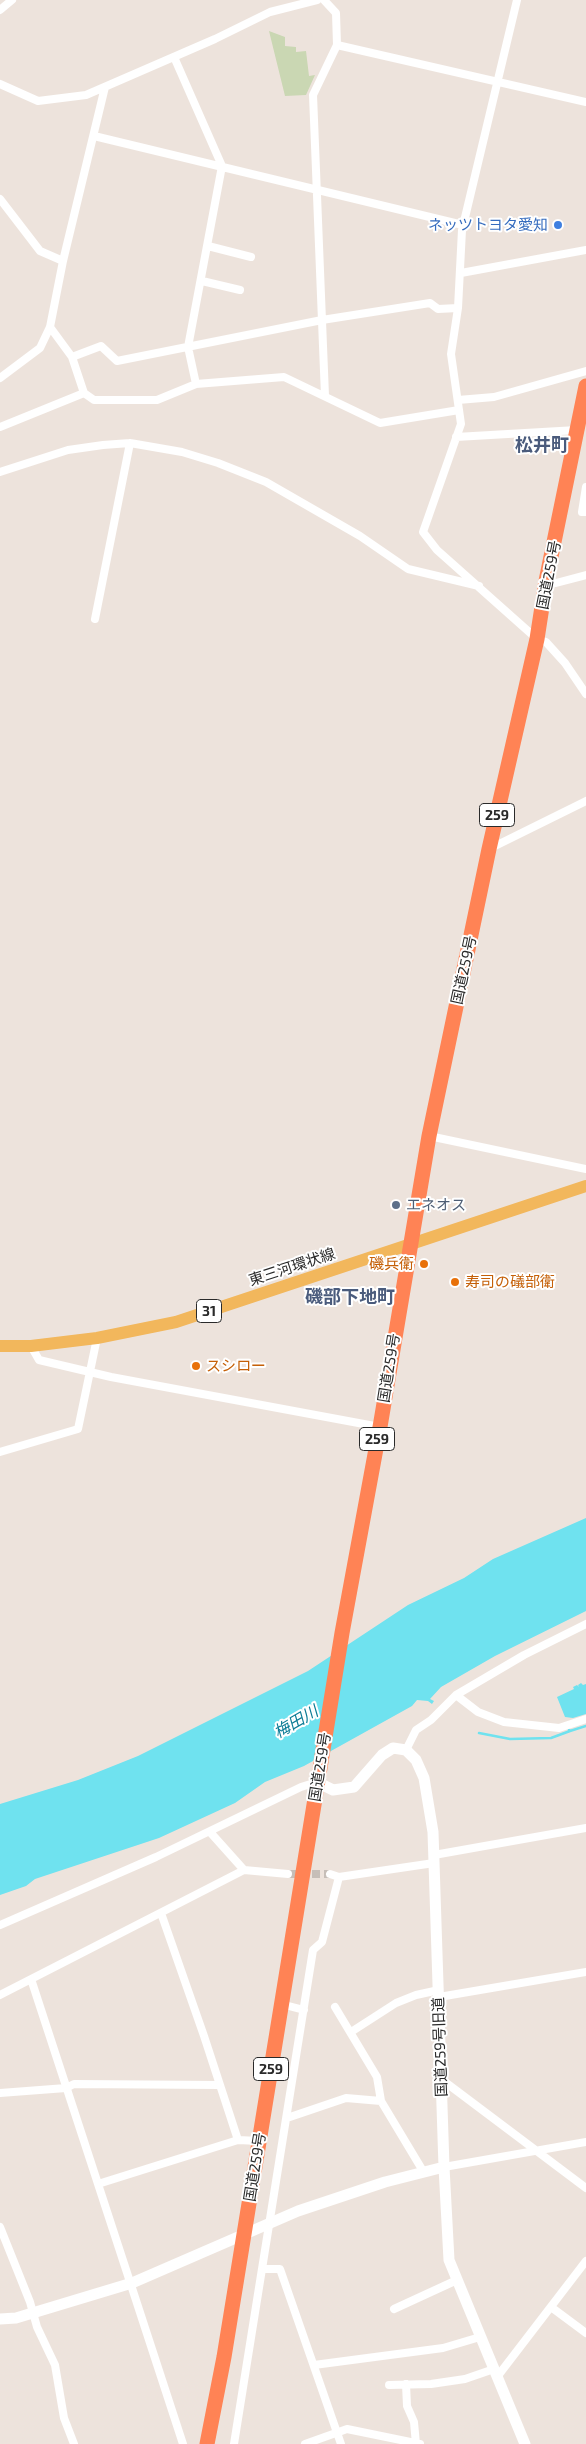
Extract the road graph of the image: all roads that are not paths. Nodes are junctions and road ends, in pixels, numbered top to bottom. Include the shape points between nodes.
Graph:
1 (12, 0) edge
2 (317, 0) edge
3 (324, 0) edge
4 (517, 0) edge
5 (0, 10) edge
6 (337, 45) junction
7 (174, 57) junction
8 (497, 83) junction
9 (0, 84) edge
10 (105, 87) junction
11 (586, 102) edge
12 (94, 136) junction
13 (222, 166) junction
14 (318, 190) junction
15 (0, 199) edge
16 (463, 224) junction
17 (208, 246) junction
18 (586, 250) edge
19 (251, 257) dead end
20 (64, 261) junction
21 (461, 273) junction
22 (202, 281) junction
23 (240, 290) dead end
24 (458, 308) junction
25 (322, 320) junction
26 (50, 327) junction
27 (188, 347) junction
28 (72, 357) junction
29 (586, 371) edge
30 (0, 378) edge
31 (196, 384) junction
32 (586, 386) edge
33 (84, 393) junction
34 (325, 396) junction
35 (458, 400) junction
36 (459, 410) junction
37 (0, 428) edge
38 (577, 430) junction
39 (456, 437) junction
40 (130, 443) junction
41 (0, 472) edge
42 (586, 488) edge
43 (586, 512) edge
44 (586, 575) edge
45 (546, 581) junction
46 (481, 587) junction
47 (95, 619) dead end
48 (537, 639) junction
49 (586, 694) edge
50 (586, 801) edge
51 (489, 849) junction
52 (429, 1136) junction
53 (586, 1169) edge
54 (586, 1186) edge
55 (410, 1244) junction
56 (97, 1338) junction
57 (0, 1346) edge
58 (31, 1346) junction
59 (91, 1372) junction
60 (380, 1427) junction
61 (0, 1452) edge
62 (586, 1624) edge
63 (456, 1695) junction
64 (586, 1719) edge
65 (406, 1750) junction
66 (317, 1782) junction
67 (586, 1828) edge
68 (210, 1832) junction
69 (434, 1859) junction
70 (244, 1870) junction
71 (288, 1874) tunnel mouth
72 (330, 1874) tunnel mouth
73 (339, 1877) junction
74 (161, 1913) junction
75 (0, 1925) edge
76 (586, 1972) edge
77 (31, 1979) junction
78 (439, 1994) junction
79 (0, 1995) edge
80 (281, 2004) junction
81 (335, 2007) dead end
82 (304, 2010) junction
83 (350, 2032) junction
84 (442, 2079) junction
85 (219, 2085) junction
86 (66, 2088) junction
87 (0, 2093) edge
88 (381, 2101) junction
89 (287, 2118) junction
90 (238, 2140) junction
91 (259, 2141) junction
92 (586, 2142) edge
93 (536, 2151) junction
94 (444, 2167) junction
95 (422, 2171) junction
96 (98, 2184) junction
97 (586, 2188) edge
98 (268, 2225) junction
99 (0, 2227) edge
100 (244, 2236) junction
101 (586, 2261) edge
102 (262, 2269) junction
103 (456, 2280) junction
104 (132, 2283) junction
105 (551, 2307) junction
106 (394, 2309) dead end
107 (33, 2313) junction
108 (0, 2319) edge
109 (586, 2333) edge
110 (480, 2337) junction
111 (224, 2356) junction
112 (314, 2365) junction
113 (496, 2373) junction
114 (406, 2384) junction
115 (389, 2385) dead end
116 (336, 2433) junction
117 (74, 2444) edge
118 (183, 2444) edge
119 (207, 2444) edge
120 (218, 2444) edge
121 (234, 2444) edge
122 (305, 2444) edge
123 (341, 2444) edge
124 (418, 2444) edge
125 (525, 2444) edge

1 - 5 street
2 - 7 street via 270,12
3 - 6 street via 336,13
4 - 8 street
6 - 8 street
6 - 14 street via 313,95
7 - 10 street
7 - 13 street
8 - 11 street
8 - 16 street
9 - 10 street via 38,101 86,95
10 - 12 street
12 - 13 street
12 - 20 street
13 - 14 street
13 - 17 street
14 - 16 street
14 - 25 street
15 - 20 street via 40,252
16 - 21 street
17 - 19 street
17 - 22 street
18 - 21 street
20 - 26 street
21 - 24 street
22 - 23 street
22 - 27 street
24 - 25 street via 438,309 430,303
24 - 35 street via 451,354
25 - 27 street
25 - 34 street
26 - 28 street
26 - 30 street via 40,348
27 - 28 street via 117,361 101,346
27 - 31 street
28 - 33 street
29 - 35 street via 494,397
31 - 33 street via 157,400 94,400
31 - 34 street via 284,377
32 - 38 highway, 国道259号 / 259
33 - 37 street
34 - 36 street via 380,422
35 - 36 street
36 - 39 street via 461,424
38 - 39 street
38 - 45 highway, 国道259号 / 259
39 - 46 street via 423,532 437,550
40 - 41 street via 68,450
40 - 46 street via 218,462 266,482 360,536 408,569
40 - 47 street
42 - 43 street via 582,512
44 - 45 street via 556,583
45 - 48 highway, 国道259号 / 259
46 - 48 street
48 - 49 street via 546,642 565,663
48 - 51 highway, 国道259号 / 259
50 - 51 street
51 - 52 highway, 国道259号 / 259
52 - 53 street
52 - 55 highway, 国道259号 / 259
54 - 55 main road, 東三河環状線 / 31
55 - 56 main road, 東三河環状線 / 31 via 176,1322
55 - 60 highway, 国道259号 / 259
56 - 58 main road, 東三河環状線 / 31
56 - 59 street
57 - 58 main road, 東三河環状線 / 31
58 - 59 street via 39,1360
59 - 60 street
59 - 61 street via 78,1429
60 - 66 highway, 国道259号 / 259
62 - 63 street via 524,1655
63 - 64 street via 478,1712 504,1722 559,1728
63 - 65 street via 416,1730
65 - 66 street via 393,1748 382,1755 354,1788 333,1790
65 - 69 street, 国道259号旧道 via 416,1760 424,1778
66 - 68 street
66 - 80 highway, 国道259号 / 259
67 - 69 street
68 - 70 street
68 - 75 street
69 - 73 street
69 - 78 street, 国道259号旧道
70 - 71 street
70 - 74 street
72 - 73 street
73 - 82 street via 322,1942 313,1950
74 - 77 street
74 - 85 street
76 - 78 street
77 - 79 street
77 - 86 street
78 - 83 street via 396,2003
78 - 84 street, 国道259号旧道
80 - 82 street
80 - 91 highway, 国道259号 / 259
81 - 83 street
82 - 89 street
83 - 88 street via 378,2076
84 - 93 street
84 - 94 street, 国道259号旧道
85 - 86 street via 74,2084
85 - 90 street
86 - 87 street
86 - 96 street
88 - 89 street via 346,2098
88 - 95 street
89 - 98 street
90 - 91 street
90 - 96 street
91 - 100 highway, 国道259号 / 259
92 - 93 street
93 - 94 street
93 - 97 street
94 - 95 street
94 - 103 street, 国道259号旧道 via 449,2260
95 - 98 street via 298,2211
96 - 104 street
98 - 100 street
98 - 102 street
99 - 107 street
100 - 104 street
100 - 111 highway, 国道259号 / 259
101 - 105 street
102 - 112 street via 280,2269
102 - 121 street
103 - 106 street
103 - 110 street, 国道259号旧道
104 - 107 street
104 - 118 street
105 - 109 street
105 - 113 street
107 - 108 street
107 - 117 street via 54,2365 64,2418
110 - 112 street via 443,2348
110 - 113 street, 国道259号旧道
111 - 119 highway, 国道259号 / 259
111 - 120 highway, 国道259号 / 259
112 - 116 street
113 - 114 street via 431,2384
113 - 125 street, 国道259号旧道
114 - 115 street
114 - 124 street via 407,2406
116 - 122 street
116 - 123 street
116 - 124 street via 347,2429

